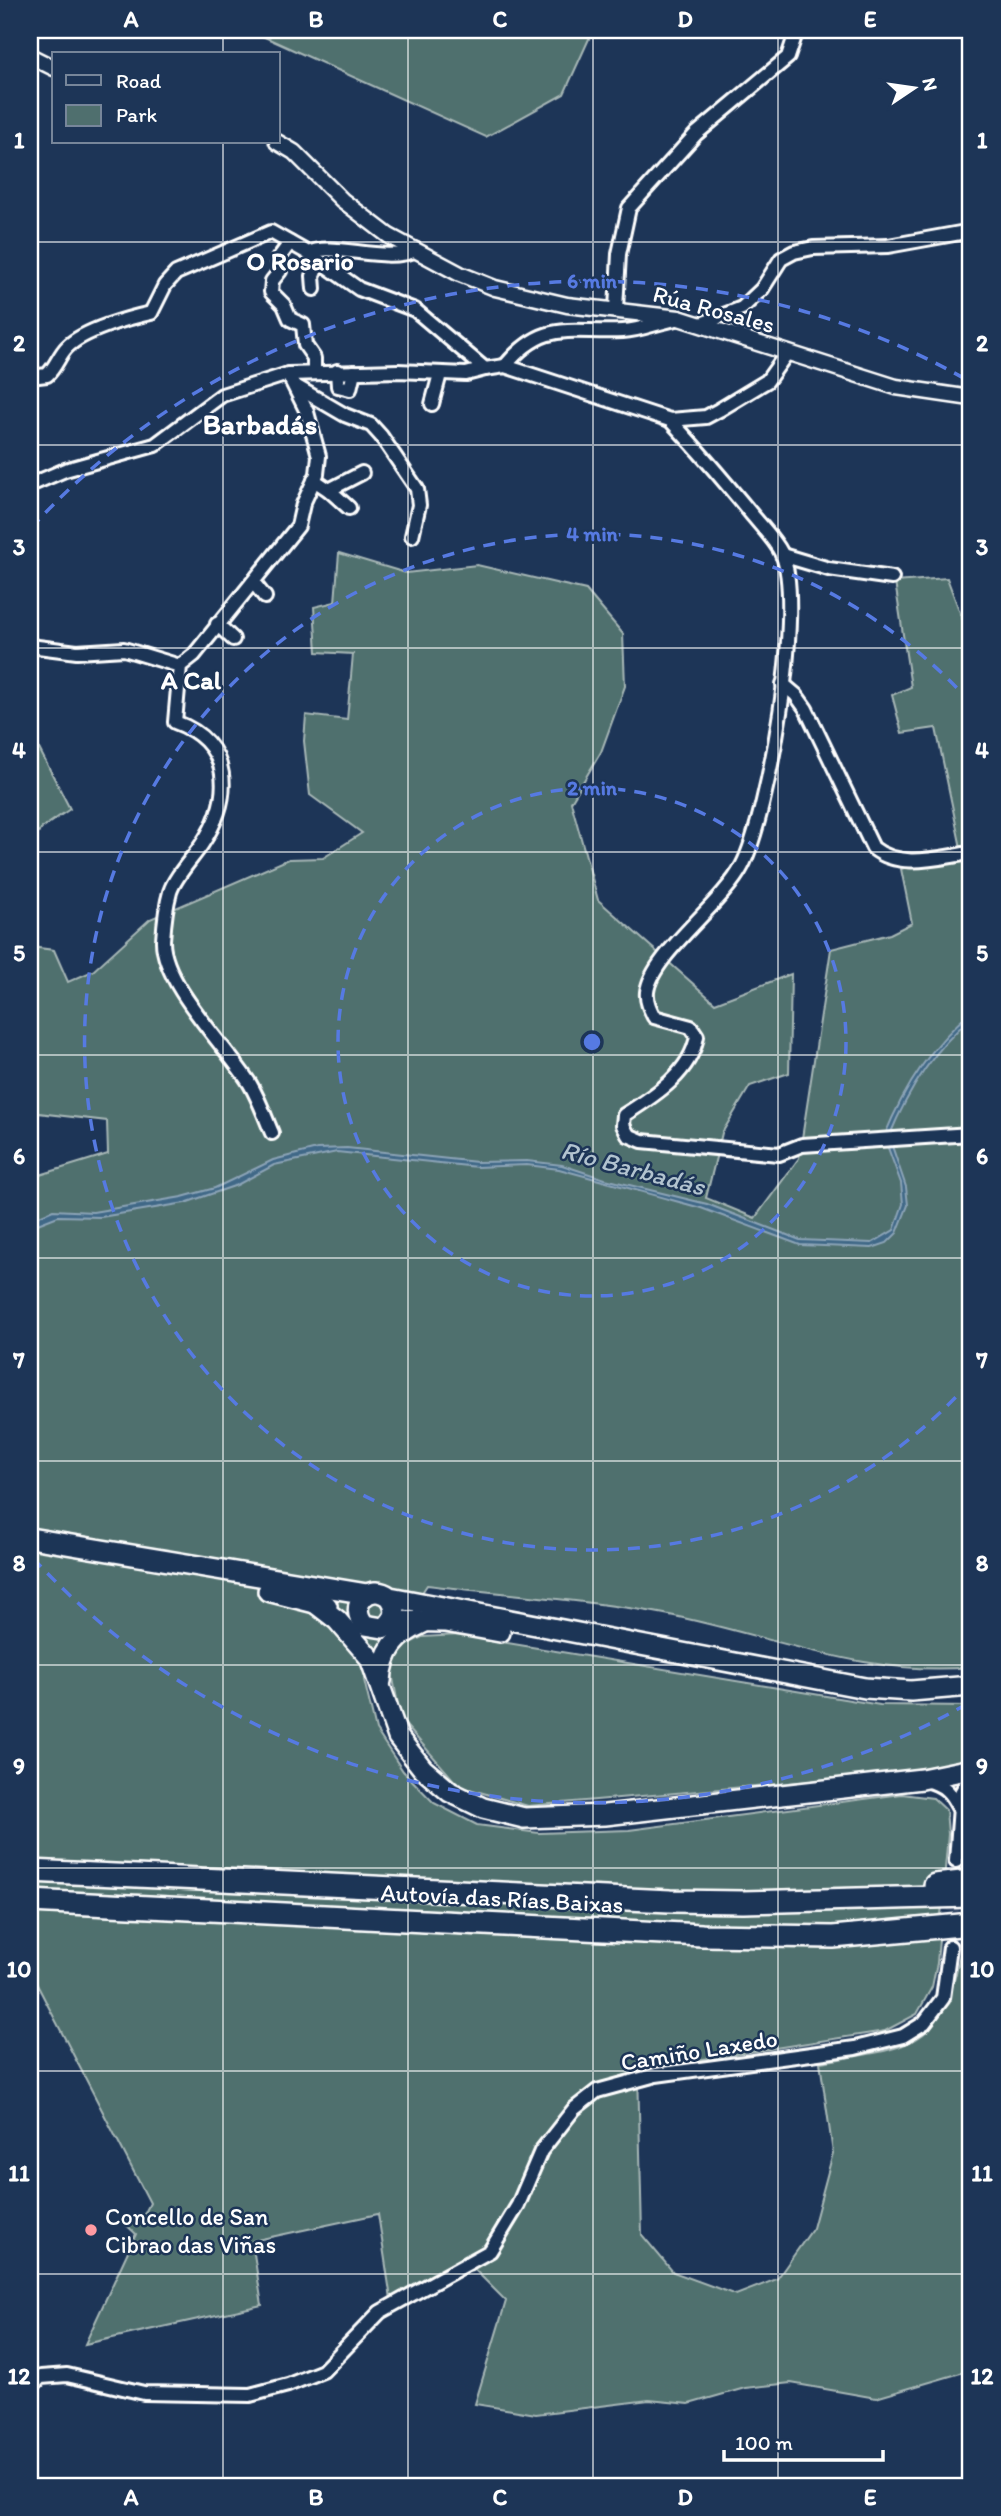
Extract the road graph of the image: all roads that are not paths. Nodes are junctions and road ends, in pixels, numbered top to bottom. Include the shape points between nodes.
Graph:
1 (797, 30) edge
2 (30, 55) edge
3 (52, 67) edge
4 (280, 144) edge
5 (971, 232) edge
6 (290, 243) junction
7 (416, 250) junction
8 (314, 258) junction
9 (314, 289) dead end
10 (616, 310) junction
11 (679, 318) junction
12 (701, 324) junction
13 (786, 353) junction
14 (505, 366) junction
15 (485, 369) junction
16 (314, 372) junction
17 (288, 374) junction
18 (440, 374) junction
19 (30, 377) edge
20 (297, 387) junction
21 (971, 398) edge
22 (432, 404) dead end
23 (670, 420) junction
24 (362, 472) dead end
25 (314, 480) junction
26 (30, 485) edge
27 (329, 490) junction
28 (349, 508) dead end
29 (412, 536) dead end
30 (782, 555) junction
31 (892, 578) dead end
32 (253, 582) junction
33 (265, 597) dead end
34 (217, 624) junction
35 (233, 639) dead end
36 (30, 646) edge
37 (180, 666) junction
38 (783, 684) junction
39 (971, 853) edge
40 (272, 1133) dead end
41 (971, 1134) edge
42 (30, 1538) edge
43 (93, 1549) junction
44 (367, 1594) junction
45 (390, 1597) junction
46 (315, 1603) junction
47 (360, 1618) junction
48 (426, 1621) junction
49 (388, 1624) junction
50 (376, 1659) junction
51 (788, 1674) junction
52 (971, 1686) edge
53 (965, 1772) edge
54 (922, 1779) junction
55 (956, 1793) junction
56 (956, 1861) tunnel mouth
57 (30, 1871) edge
58 (971, 1881) edge
59 (971, 1896) edge
60 (603, 1897) junction
61 (30, 1901) edge
62 (971, 1927) edge
63 (950, 1947) tunnel mouth
64 (30, 2388) edge

1 - 10 street via 788,57 696,134 629,208 619,254
2 - 3 street
4 - 7 street, Rúa Rosales via 364,218
5 - 12 street via 888,246 794,252 781,259 762,289 742,308
6 - 8 street
6 - 16 street via 278,259 280,271 271,292 290,319 303,325
6 - 19 street via 271,232 182,269 168,280 151,313 76,341 47,375
7 - 8 street via 351,254 319,248
7 - 10 street, Rúa Rosales via 495,288 528,298
8 - 9 street
8 - 15 street via 359,289 415,310
10 - 11 street, Rúa Rosales
11 - 12 street, Rúa Rosales
11 - 14 street via 624,331 553,332 523,348
12 - 13 street, Rúa Rosales
13 - 21 street, Rúa Rosales via 896,387
13 - 23 street via 767,381 719,410 706,417
14 - 15 street
14 - 23 street
15 - 18 street
16 - 17 street
16 - 18 street
17 - 20 street
17 - 26 street via 222,395 155,445 65,470
18 - 22 street
20 - 25 street via 319,456
20 - 29 street via 371,425 381,436 417,489 419,505
23 - 30 street
24 - 27 street
25 - 27 street
25 - 32 street via 294,534
27 - 28 street
30 - 31 street via 829,569
30 - 38 street via 789,608
32 - 33 street
32 - 34 street
34 - 35 street
34 - 37 street
36 - 37 street via 77,652 124,649
37 - 40 street via 175,722 216,750 222,769 222,798 204,841 170,890 163,942 174,979 250,1085
38 - 39 street via 806,709 873,848 897,861
38 - 41 street via 768,784 741,868 725,892 660,961 647,991 654,1017 691,1027 697,1036 694,1052 680,1071 624,1115 623,1125 628,1135 642,1141 779,1154 802,1145
42 - 43 main road
43 - 44 main road
43 - 46 main road via 173,1573
44 - 45 main road via 379,1591
44 - 47 main road via 359,1603
45 - 49 main road via 395,1608
45 - 51 main road
46 - 47 main road
46 - 50 main road
47 - 49 main road via 371,1628
47 - 50 main road
48 - 49 main road
48 - 50 main road via 406,1630
48 - 51 main road via 720,1671
49 - 50 main road
50 - 54 main road via 380,1689 398,1737 423,1769 450,1792 483,1808 524,1818 606,1815
51 - 52 main road via 899,1691
53 - 54 main road
53 - 55 street via 957,1777
54 - 55 street
55 - 56 street
57 - 60 highway, Autovía das Rías Baixas
58 - 60 highway
59 - 60 highway, Autovía das Rías Baixas via 743,1902
61 - 62 highway, Autovía das Rías Baixas via 702,1936 833,1937
63 - 64 street, Camiño Laxedo via 943,1997 924,2023 903,2036 855,2048 656,2075 597,2091 574,2109 541,2151 518,2205 490,2250 380,2312 323,2371 250,2395 144,2393 67,2375 41,2377

